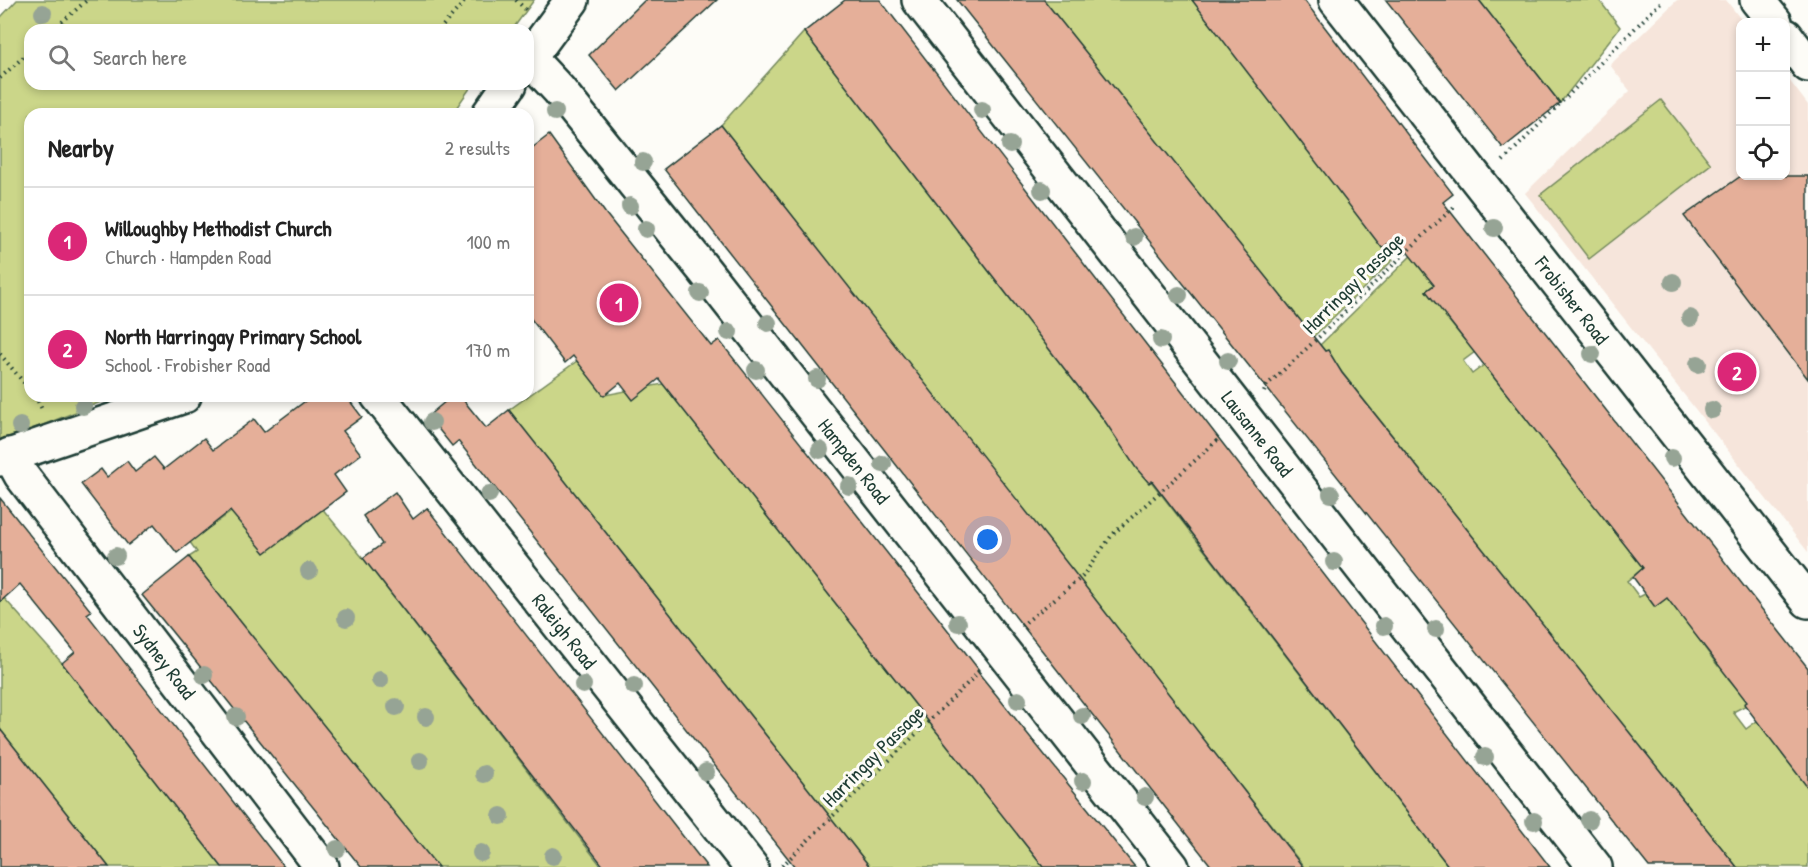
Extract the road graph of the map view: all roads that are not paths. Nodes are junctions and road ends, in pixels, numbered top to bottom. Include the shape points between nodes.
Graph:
1 (572, 0) edge
2 (919, 0) edge
3 (1336, 0) edge
4 (1757, 0) edge
5 (1772, 18) edge
6 (1790, 42) edge
7 (534, 52) edge
8 (534, 64) edge
9 (1808, 65) edge
10 (506, 90) edge
11 (493, 108) edge
12 (166, 402) edge
13 (383, 402) edge
14 (5, 457) edge
15 (1808, 601) edge
16 (322, 867) edge
17 (767, 867) edge
18 (1172, 867) edge
19 (1595, 867) edge

1 - 7 street
2 - 19 street, Lausanne Road
3 - 15 street, Frobisher Road
4 - 5 street
6 - 9 street
8 - 18 street, Hampden Road via 560,90 704,270
10 - 11 street
12 - 14 street
13 - 17 street, Raleigh Road via 626,712
14 - 16 street, Sydney Road

